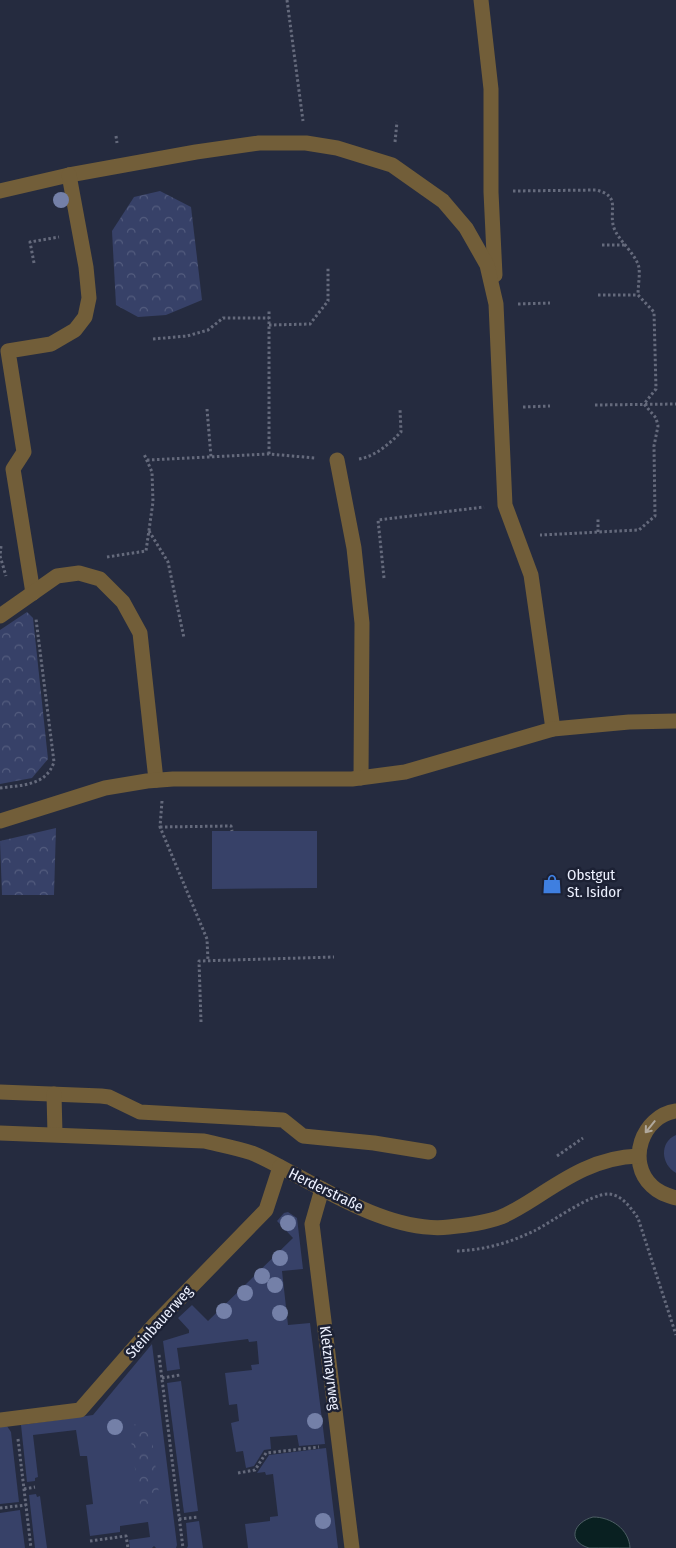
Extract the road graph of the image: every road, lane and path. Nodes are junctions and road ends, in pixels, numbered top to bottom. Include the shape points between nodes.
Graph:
1 (288, 0) edge
2 (481, 0) edge
3 (306, 143) junction
4 (69, 175) junction
5 (0, 190) edge
6 (491, 192) junction
7 (80, 234) junction
8 (602, 245) dead end
9 (625, 245) junction
10 (34, 263) dead end
11 (328, 268) dead end
12 (598, 295) dead end
13 (638, 295) junction
14 (550, 303) dead end
15 (496, 304) junction
16 (269, 309) dead end
17 (269, 318) junction
18 (269, 325) junction
19 (152, 339) dead end
20 (644, 404) junction
21 (676, 404) edge
22 (595, 405) dead end
23 (550, 406) dead end
24 (207, 409) dead end
25 (400, 409) dead end
26 (502, 409) junction
27 (144, 454) dead end
28 (269, 454) junction
29 (212, 457) junction
30 (147, 460) junction
31 (337, 460) junction
32 (505, 505) junction
33 (598, 518) dead end
34 (149, 531) junction
35 (598, 532) junction
36 (517, 536) junction
37 (98, 559) dead end
38 (384, 578) dead end
39 (33, 593) junction
40 (0, 616) edge
41 (184, 638) dead end
42 (676, 721) edge
43 (553, 728) junction
44 (361, 778) junction
45 (151, 781) junction
46 (0, 788) edge
47 (0, 821) edge
48 (160, 827) junction
49 (232, 831) dead end
50 (334, 957) dead end
51 (208, 961) junction
52 (201, 1022) dead end
53 (0, 1092) edge
54 (54, 1094) junction
55 (676, 1111) edge
56 (0, 1133) edge
57 (55, 1134) junction
58 (583, 1138) dead end
59 (429, 1152) dead end
60 (638, 1156) junction
61 (554, 1159) dead end
62 (280, 1167) junction
63 (322, 1189) junction
64 (604, 1194) dead end
65 (676, 1198) edge
66 (155, 1324) junction
67 (676, 1335) edge
68 (180, 1375) dead end
69 (162, 1378) junction
70 (16, 1418) junction
71 (0, 1420) edge
72 (339, 1444) junction
73 (238, 1473) dead end
74 (35, 1487) dead end
75 (24, 1489) junction
76 (26, 1505) junction
77 (0, 1508) edge
78 (198, 1516) dead end
79 (179, 1519) junction
80 (90, 1540) dead end
81 (31, 1548) edge
82 (128, 1548) edge
83 (183, 1548) edge
84 (352, 1548) edge

1 - 3 path
2 - 6 street via 490,89
3 - 4 street via 259,143
3 - 15 street via 337,148 392,165 443,201 466,228 487,265
4 - 5 street
4 - 7 street
6 - 9 path via 604,192 613,205 614,227
6 - 15 street
7 - 10 path via 30,242
7 - 39 street via 89,298 85,317 75,330 51,344 8,350 24,452 13,469
8 - 9 path
9 - 13 path via 639,266
11 - 18 path via 328,301 310,324
12 - 13 path
13 - 20 path via 654,312 656,389
14 - 15 path
15 - 26 street
16 - 17 path
17 - 18 path
17 - 19 path via 223,318 208,330 187,336
18 - 28 path
20 - 21 path
20 - 22 path
20 - 35 path via 656,418 658,426 654,446 656,516 638,530
23 - 26 path
24 - 29 path
25 - 31 path via 401,432 388,445 366,458
26 - 32 street
27 - 30 path
28 - 29 path
28 - 31 path
29 - 30 path
30 - 34 path via 152,472 153,502
31 - 44 street via 354,548 362,623
32 - 36 street
32 - 38 path via 378,520
33 - 35 path
34 - 37 path via 146,551
34 - 41 path via 168,562
35 - 36 path
36 - 43 street via 534,587
39 - 40 street
39 - 45 street via 57,576 79,573 100,579 123,602 140,634
39 - 46 path via 54,762 46,777
42 - 43 street
43 - 44 street via 406,772
44 - 45 street
45 - 47 street via 105,788
45 - 48 path via 163,797
48 - 49 path via 231,826
48 - 51 path via 207,939
50 - 51 path
51 - 52 path via 199,961
53 - 54 street
54 - 57 street
54 - 59 street via 109,1097 140,1112 283,1120 304,1136
55 -> 60 street via 658,1117 648,1128 641,1139
56 - 57 street, Herderstraße
57 - 62 street, Herderstraße via 204,1141 254,1154
58 - 61 path
60 - 63 street, Herderstraße via 622,1156 579,1171 502,1216 447,1228 387,1218
60 - 65 street via 650,1185 662,1194
62 - 63 street, Herderstraße
62 - 66 street, Steinbauerweg via 266,1210
63 - 72 street, Kletzmayrweg via 312,1224
64 - 67 path via 620,1198 638,1218
66 - 69 path
66 - 70 street, Steinbauerweg via 80,1410
68 - 69 path
69 - 79 path
70 - 71 street, Steinbauerweg
70 - 75 path
72 - 73 path via 266,1453 255,1470
72 - 84 street, Kletzmayrweg
74 - 75 path
75 - 76 path
76 - 77 path
76 - 81 path
78 - 79 path
79 - 83 path
80 - 82 path via 126,1536

